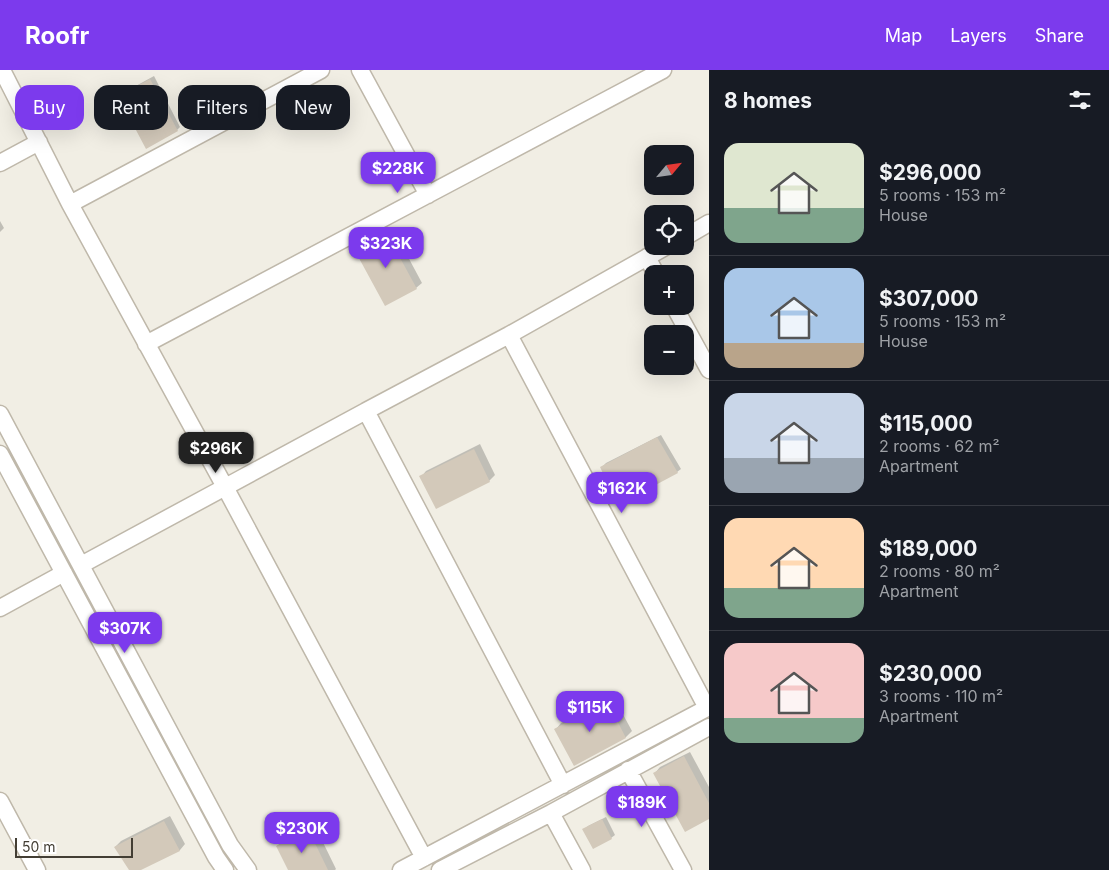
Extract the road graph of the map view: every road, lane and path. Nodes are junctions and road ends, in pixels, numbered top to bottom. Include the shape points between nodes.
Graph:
1 (2, 70) edge
2 (321, 70) edge
3 (360, 70) edge
4 (663, 70) edge
5 (38, 142) junction
6 (0, 162) edge
7 (428, 196) junction
8 (70, 204) junction
9 (709, 223) edge
10 (694, 231) edge
11 (651, 255) edge
12 (647, 257) junction
13 (651, 265) edge
14 (679, 315) edge
15 (509, 335) junction
16 (146, 344) junction
17 (709, 370) edge
18 (366, 411) junction
19 (0, 414) edge
20 (0, 454) edge
21 (225, 487) junction
22 (81, 565) junction
23 (64, 573) junction
24 (0, 608) edge
25 (708, 707) edge
26 (709, 727) edge
27 (628, 770) junction
28 (563, 785) junction
29 (0, 801) edge
30 (550, 813) junction
31 (424, 858) junction
32 (37, 870) edge
33 (225, 870) edge
34 (248, 870) edge
35 (401, 870) edge
36 (440, 870) edge
37 (582, 870) edge
38 (683, 870) edge

1 - 5 street
2 - 8 street
3 - 7 street
4 - 7 street
5 - 6 street
5 - 8 street
7 - 16 street
8 - 16 street
9 - 10 street
11 - 12 street
12 - 13 street
12 - 15 street
14 - 17 street
15 - 18 street
15 - 25 street
16 - 21 street
18 - 21 street
18 - 28 street
19 - 22 street
20 - 23 street
21 - 22 street
21 - 31 street
22 - 34 street via 230,845
23 - 24 street
23 - 33 street
25 - 28 street
26 - 27 street
27 - 30 street
27 - 38 street
28 - 31 street
29 - 32 street
30 - 36 street
30 - 37 street
31 - 35 street

